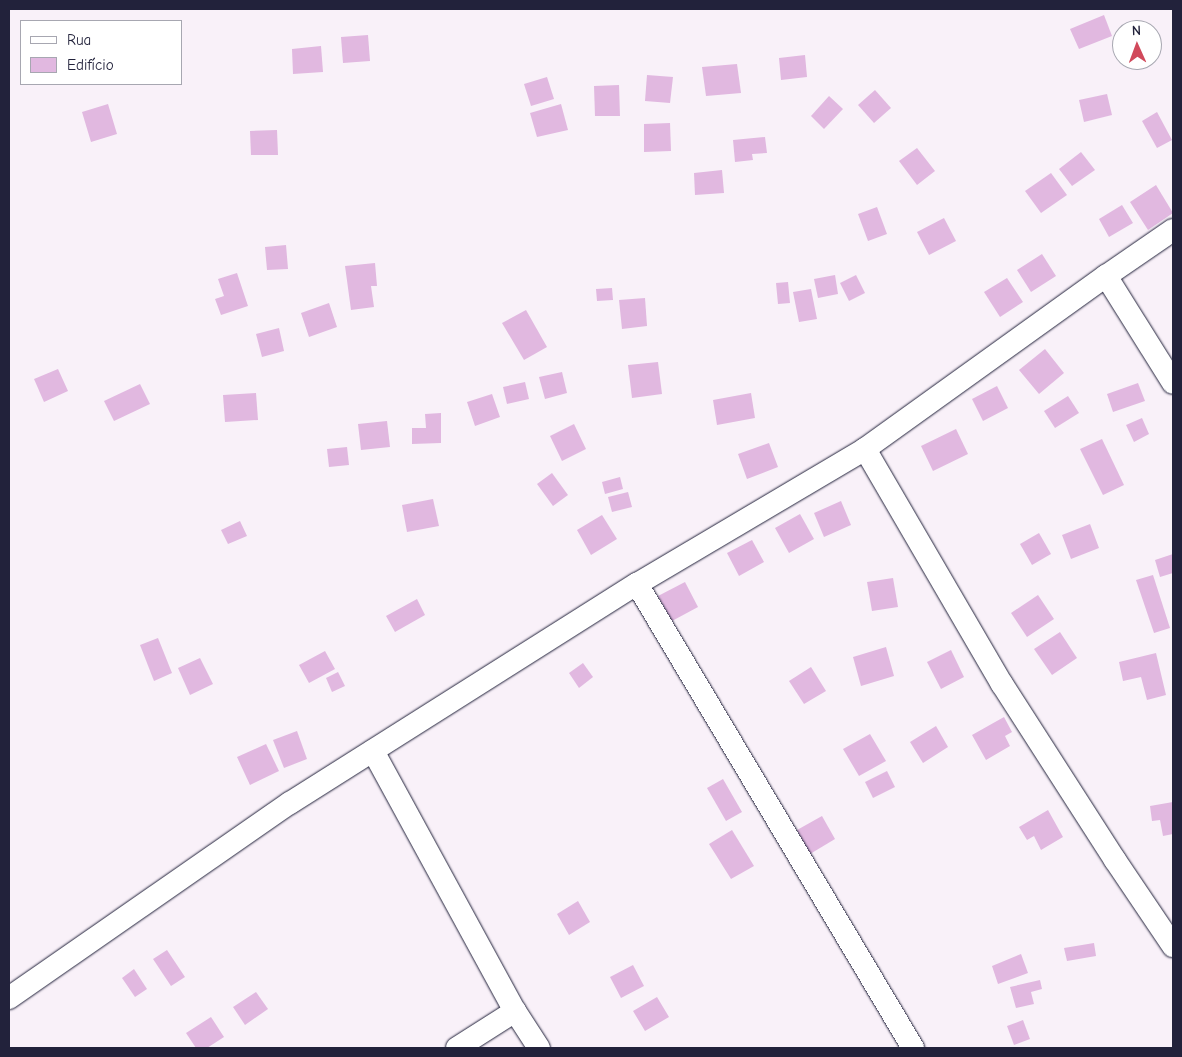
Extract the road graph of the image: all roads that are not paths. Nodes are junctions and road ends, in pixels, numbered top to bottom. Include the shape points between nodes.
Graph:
1 (1173, 230) edge
2 (1106, 276) junction
3 (1173, 382) edge
4 (865, 449) junction
5 (637, 584) junction
6 (372, 751) junction
7 (1173, 946) edge
8 (9, 998) edge
9 (515, 1011) junction
10 (457, 1048) edge
11 (538, 1048) edge
12 (914, 1048) edge

1 - 2 street
2 - 3 street
2 - 4 street
4 - 5 street
4 - 7 street via 1002,684
5 - 6 street
5 - 12 street
6 - 8 street via 290,803
6 - 9 street
9 - 10 street
9 - 11 street

